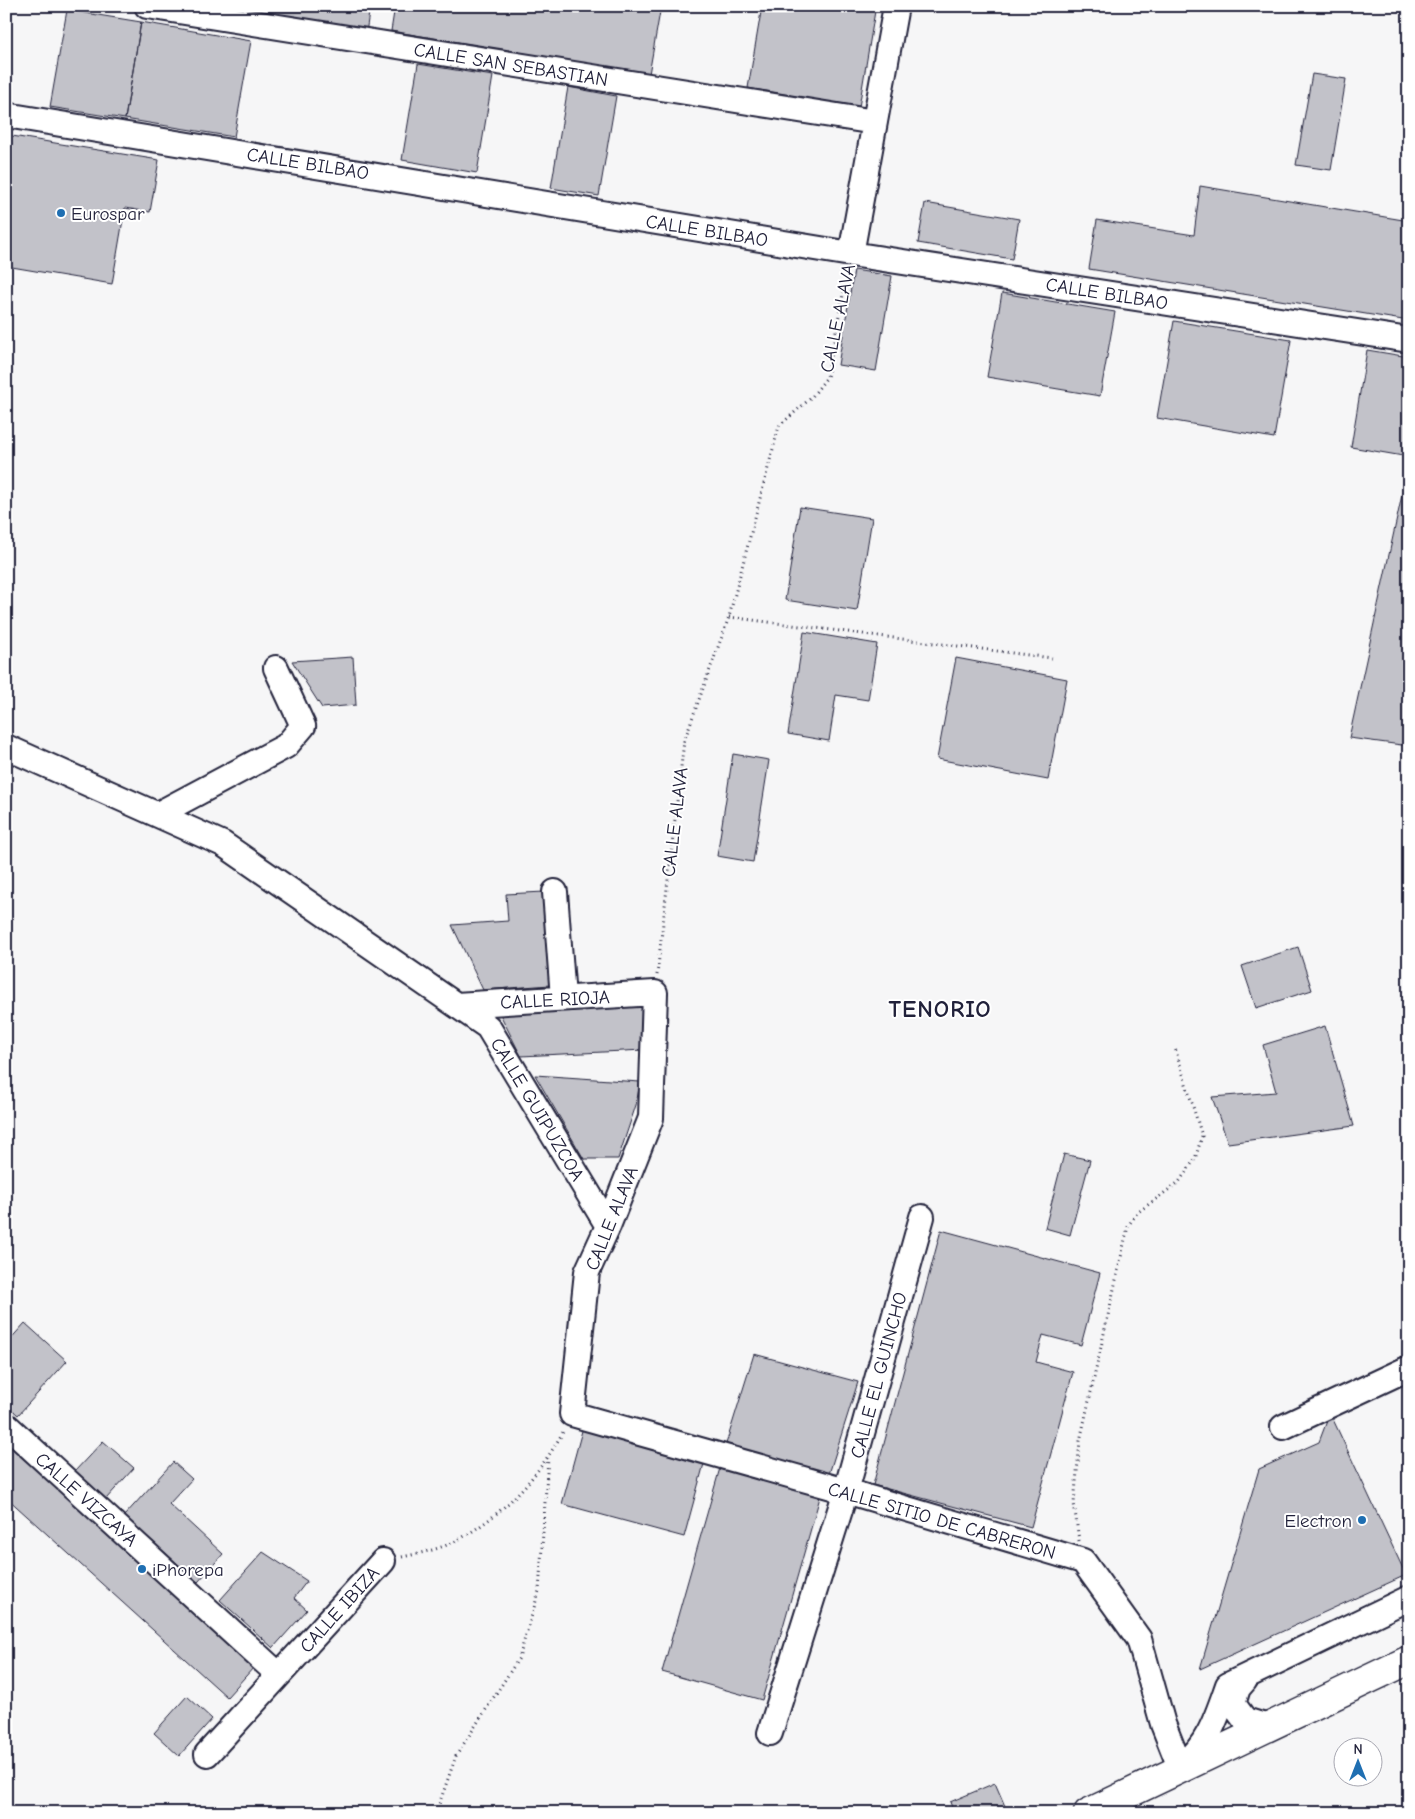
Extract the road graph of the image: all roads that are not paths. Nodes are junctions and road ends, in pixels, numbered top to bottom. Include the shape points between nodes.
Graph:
1 (147, 6) edge
2 (896, 6) edge
3 (6, 115) edge
4 (874, 122) junction
5 (851, 254) junction
6 (1409, 340) edge
7 (276, 668) dead end
8 (6, 747) edge
9 (158, 814) junction
10 (556, 892) dead end
11 (655, 993) joint
12 (562, 998) junction
13 (456, 1005) junction
14 (922, 1217) dead end
15 (608, 1226) junction
16 (1409, 1368) edge
17 (572, 1414) joint
18 (6, 1425) edge
19 (1283, 1427) dead end
20 (846, 1491) junction
21 (383, 1560) road end
22 (1409, 1598) edge
23 (1409, 1660) edge
24 (1251, 1674) junction
25 (279, 1675) junction
26 (1268, 1727) junction
27 (770, 1733) dead end
28 (207, 1754) dead end
29 (1172, 1774) junction
30 (1088, 1813) edge

1 - 4 street, CALLE SAN SEBASTIAN
2 - 4 street
3 - 5 street, CALLE BILBAO
4 - 5 street
5 - 6 street, CALLE BILBAO
7 - 9 street via 303,726 286,746
8 - 9 street, CALLE GUIPUZCOA
9 - 13 street, CALLE GUIPUZCOA via 223,844
10 - 12 street
11 - 12 street, CALLE RIOJA
11 - 15 street, CALLE ALAVA via 651,1118
12 - 13 street, CALLE RIOJA
13 - 15 street, CALLE GUIPUZCOA via 488,1027
14 - 20 street, CALLE EL GUINCHO
15 - 17 street, CALLE ALAVA via 587,1272
16 - 19 street
17 - 20 street, CALLE SITIO DE CABRERON
18 - 25 street, CALLE VIZCAYA
20 - 27 street, CALLE EL GUINCHO
20 - 29 street, CALLE SITIO DE CABRERON via 1083,1561 1139,1639 1163,1724 1178,1762
21 - 25 street, CALLE IBIZA
22 - 24 street
23 - 26 main road
24 - 26 street via 1238,1688 1233,1704 1245,1720
24 - 29 street via 1228,1684 1212,1730 1192,1758
25 - 28 street, CALLE IBIZA
26 - 29 main road
29 - 30 main road

